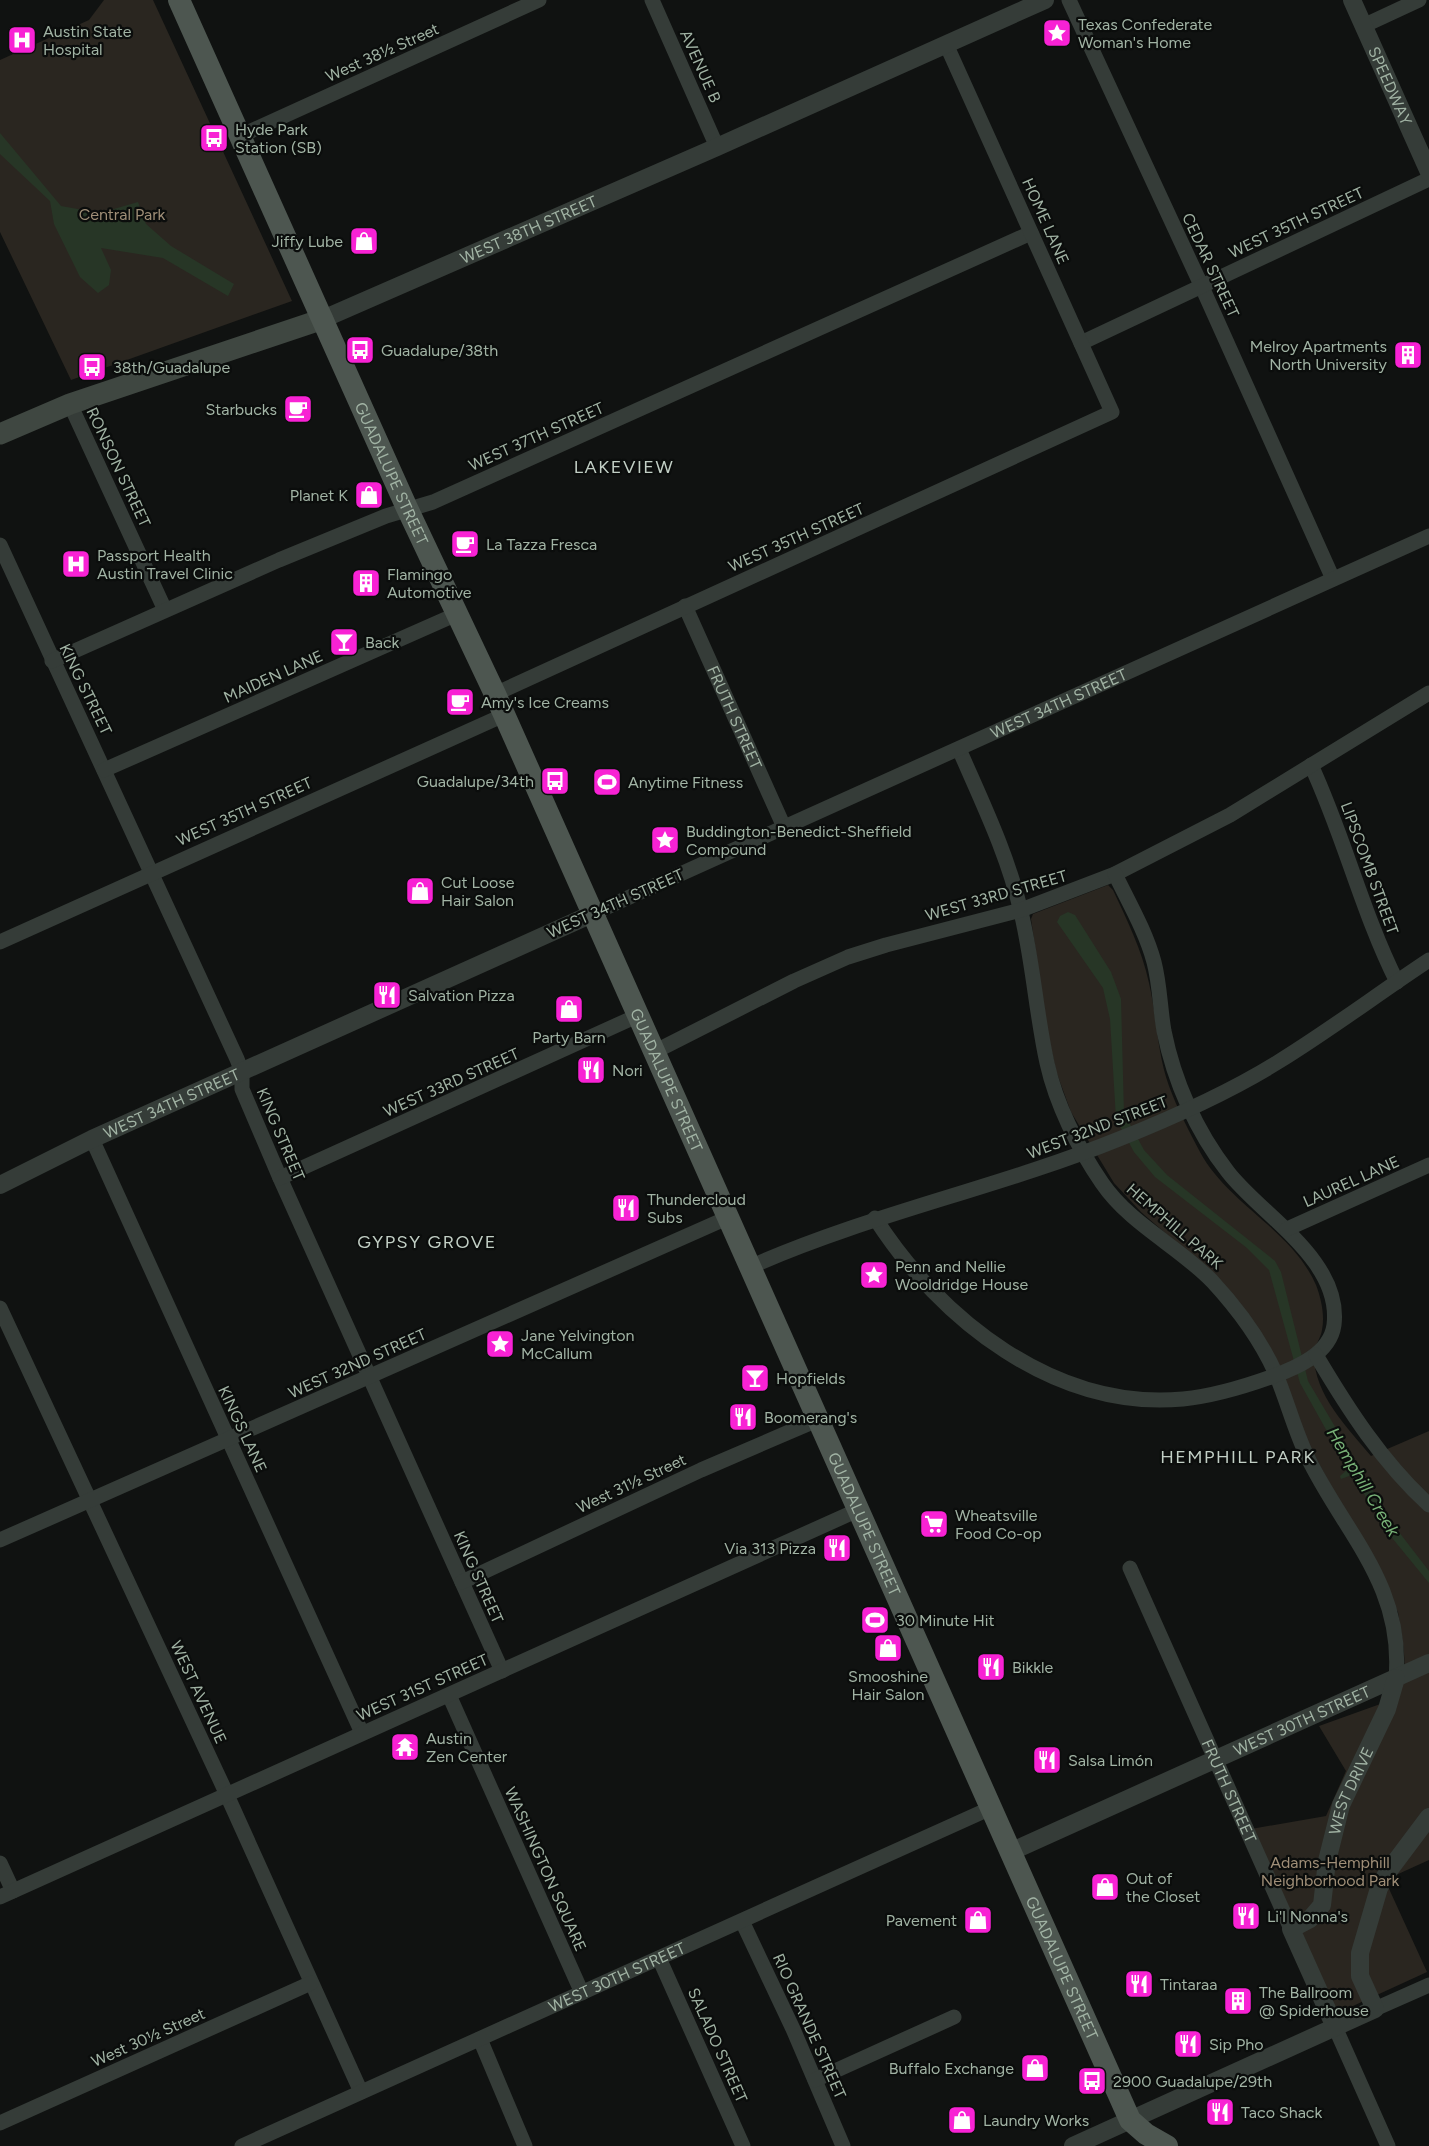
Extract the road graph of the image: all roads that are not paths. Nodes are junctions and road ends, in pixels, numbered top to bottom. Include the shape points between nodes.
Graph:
1 (179, 0) edge
2 (539, 0) edge
3 (652, 0) edge
4 (1045, 0) edge
5 (1068, 0) edge
6 (1352, 0) edge
7 (1419, 0) edge
8 (1363, 26) junction
9 (946, 44) junction
10 (240, 136) junction
11 (717, 147) junction
12 (1429, 172) edge
13 (1429, 179) edge
14 (1031, 233) junction
15 (1202, 287) junction
16 (323, 319) junction
17 (1081, 343) junction
18 (70, 404) junction
19 (1112, 412) joint
20 (0, 434) edge
21 (407, 508) junction
22 (1429, 536) edge
23 (0, 545) edge
24 (1333, 579) junction
25 (685, 606) junction
26 (165, 610) junction
27 (457, 614) junction
28 (52, 661) junction
29 (1429, 693) edge
30 (495, 694) junction
31 (504, 715) junction
32 (959, 749) junction
33 (1311, 765) junction
34 (104, 770) junction
35 (784, 827) junction
36 (152, 871) junction
37 (1115, 874) junction
38 (1021, 910) junction
39 (592, 914) junction
40 (0, 942) edge
41 (1429, 960) edge
42 (1397, 982) junction
43 (637, 1016) junction
44 (654, 1052) junction
45 (242, 1072) junction
46 (1189, 1109) junction
47 (92, 1140) junction
48 (1084, 1153) junction
49 (1429, 1165) edge
50 (280, 1178) junction
51 (0, 1185) edge
52 (727, 1218) junction
53 (875, 1218) junction
54 (1287, 1229) junction
55 (750, 1267) junction
56 (0, 1308) edge
57 (1304, 1361) junction
58 (1276, 1375) junction
59 (369, 1378) junction
60 (817, 1420) junction
61 (227, 1440) junction
62 (89, 1499) junction
63 (1429, 1505) edge
64 (858, 1510) junction
65 (0, 1540) edge
66 (1130, 1568) dead end
67 (462, 1582) junction
68 (1429, 1663) edge
69 (502, 1671) junction
70 (1396, 1678) junction
71 (449, 1695) junction
72 (362, 1733) junction
73 (1215, 1760) junction
74 (226, 1794) junction
75 (991, 1808) junction
76 (1429, 1816) edge
77 (1010, 1852) junction
78 (0, 1863) edge
79 (7, 1894) edge
80 (742, 1921) junction
81 (1291, 1929) junction
82 (659, 1958) junction
83 (311, 1983) junction
84 (1429, 1985) edge
85 (582, 1993) junction
86 (1375, 2009) junction
87 (954, 2017) dead end
88 (1335, 2027) junction
89 (480, 2039) junction
90 (815, 2080) junction
91 (361, 2092) junction
92 (1130, 2120) junction
93 (0, 2123) edge
94 (242, 2146) edge
95 (525, 2146) edge
96 (743, 2146) edge
97 (843, 2146) edge
98 (1073, 2146) edge
99 (1167, 2146) edge
100 (1388, 2146) edge

1 - 10 main road, GUADALUPE STREET
2 - 10 street, West 38½ Street
3 - 11 street, AVENUE B
4 - 9 street, WEST 38TH STREET
5 - 15 street, CEDAR STREET
6 - 8 street, SPEEDWAY
7 - 8 street
8 - 12 street, SPEEDWAY
9 - 11 street, WEST 38TH STREET
9 - 14 street, HOME LANE
10 - 16 main road, GUADALUPE STREET
11 - 16 street, WEST 38TH STREET
13 - 15 street, WEST 35TH STREET
14 - 17 street, HOME LANE
14 - 21 street, WEST 37TH STREET via 443,498
15 - 17 street, WEST 35TH STREET
15 - 24 street, CEDAR STREET
16 - 18 main road, WEST 38TH STREET
16 - 21 main road, GUADALUPE STREET
17 - 19 street, HOME LANE
18 - 20 main road, WEST 38TH STREET
18 - 26 street, RONSON STREET
19 - 25 street, WEST 35TH STREET
21 - 26 street, WEST 37TH STREET
21 - 27 main road, GUADALUPE STREET
22 - 24 street, WEST 34TH STREET
23 - 28 street, KING STREET
24 - 32 street, WEST 34TH STREET
25 - 30 street, WEST 35TH STREET
25 - 35 street, FRUTH STREET
26 - 28 street, WEST 37TH STREET
27 - 30 main road, GUADALUPE STREET
27 - 34 street, MAIDEN LANE
28 - 34 street, KING STREET
29 - 33 street, WEST 33RD STREET
30 - 31 main road, GUADALUPE STREET
31 - 36 street, WEST 35TH STREET
31 - 39 main road, GUADALUPE STREET
32 - 35 street, WEST 34TH STREET
32 - 38 street, HEMPHILL PARK via 1002,847
33 - 37 street, WEST 33RD STREET via 1188,839
33 - 42 street, LIPSCOMB STREET via 1331,810 1367,917
34 - 36 street, KING STREET
35 - 39 street, WEST 34TH STREET
36 - 40 street, WEST 35TH STREET
36 - 45 street, KING STREET
37 - 38 street, WEST 33RD STREET
37 - 46 street via 1154,961 1164,1030
38 - 44 street, WEST 33RD STREET via 848,957
38 - 48 street, HEMPHILL PARK via 1053,1084
39 - 43 main road, GUADALUPE STREET
39 - 45 street, WEST 34TH STREET
41 - 42 street, WEST 32ND STREET
42 - 46 street, WEST 32ND STREET via 1278,1062
43 - 44 main road, GUADALUPE STREET
43 - 50 street, WEST 33RD STREET
44 - 52 main road, GUADALUPE STREET
45 - 47 street, WEST 34TH STREET
45 - 50 street, KING STREET via 242,1089
46 - 48 street, WEST 32ND STREET
46 - 54 street via 1227,1171 1254,1202
47 - 51 street, WEST 34TH STREET
47 - 61 street, KINGS LANE
48 - 53 street, WEST 32ND STREET via 989,1186
48 - 58 street, HEMPHILL PARK via 1103,1185 1123,1207 1212,1281 1258,1340
49 - 54 street, LAUREL LANE
50 - 59 street, KING STREET
52 - 55 main road, GUADALUPE STREET
52 - 59 street, WEST 32ND STREET
53 - 55 street, WEST 32ND STREET
53 - 58 street via 916,1277 941,1302 1020,1359 1088,1389 1121,1397 1183,1399 1243,1387
54 - 57 street via 1323,1278 1334,1310 1331,1336
55 - 60 main road, GUADALUPE STREET
56 - 62 street, WEST AVENUE
57 - 58 street
57 - 63 street
58 - 70 street, HEMPHILL PARK via 1307,1456 1358,1539 1380,1584 1396,1637
59 - 61 street, WEST 32ND STREET
59 - 67 street, KING STREET
60 - 64 main road, GUADALUPE STREET
60 - 67 street, West 31½ Street
61 - 62 street, WEST 32ND STREET
61 - 72 street, KINGS LANE
62 - 65 street, WEST 32ND STREET
62 - 74 street, WEST AVENUE
64 - 69 street, WEST 31ST STREET
64 - 75 main road, GUADALUPE STREET
66 - 73 street, FRUTH STREET
67 - 69 street, KING STREET
68 - 70 street, WEST 30TH STREET
69 - 71 street, WEST 31ST STREET
70 - 73 street, WEST 30TH STREET
70 - 81 street, WEST DRIVE via 1387,1709 1341,1805 1327,1861 1322,1905 1310,1919
71 - 72 street, WEST 31ST STREET
71 - 85 street, WASHINGTON SQUARE
72 - 74 street, WEST 31ST STREET
73 - 77 street, WEST 30TH STREET
73 - 81 street, FRUTH STREET
74 - 79 street, WEST 31ST STREET
74 - 83 street, WEST AVENUE
75 - 77 main road, GUADALUPE STREET
75 - 80 street, WEST 30TH STREET
76 - 86 street via 1379,1888 1360,1953 1360,1976
77 - 92 main road, GUADALUPE STREET
78 - 79 street
80 - 82 street, WEST 30TH STREET
80 - 90 street, RIO GRANDE STREET
81 - 88 street, FRUTH STREET
82 - 85 street, WEST 30TH STREET
82 - 96 street, SALADO STREET
83 - 91 street, WEST AVENUE
83 - 93 street, West 30½ Street
84 - 86 street
85 - 89 street, WEST 30TH STREET
86 - 88 street
87 - 90 street
88 - 92 street
88 - 100 street, FRUTH STREET
89 - 91 street, WEST 30TH STREET
89 - 95 street
90 - 97 street, RIO GRANDE STREET
91 - 94 street, WEST 30TH STREET
92 - 98 street
92 - 99 main road, GUADALUPE STREET

